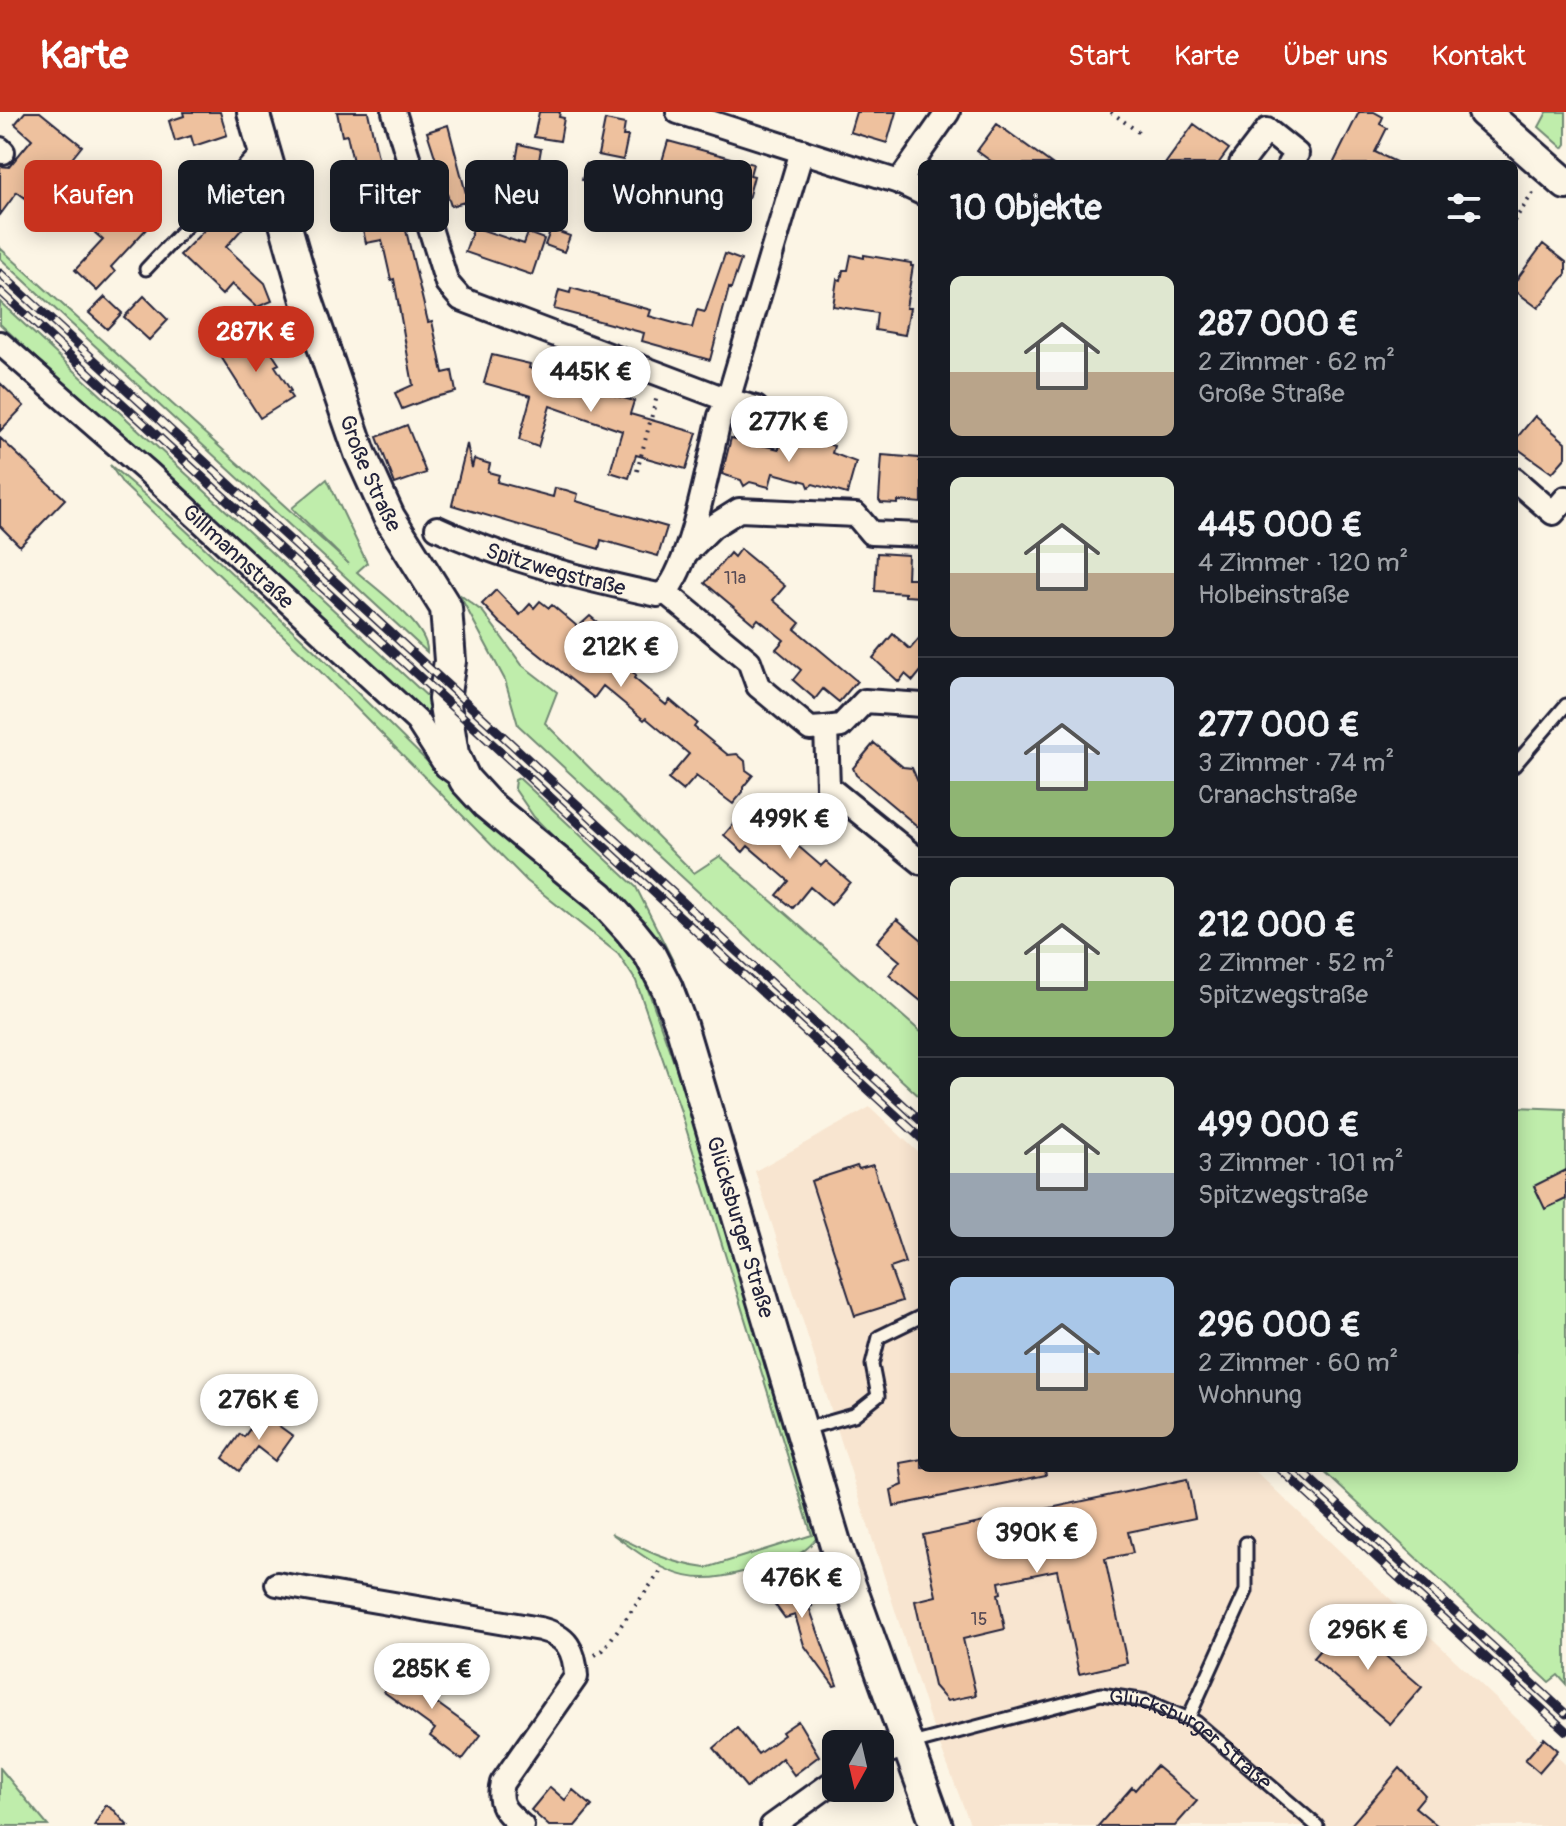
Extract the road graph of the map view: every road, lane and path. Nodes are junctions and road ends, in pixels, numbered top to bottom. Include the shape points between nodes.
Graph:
1 (253, 112) edge
2 (394, 112) edge
3 (678, 112) edge
4 (948, 112) edge
5 (1111, 112) edge
6 (1484, 112) edge
7 (1141, 134) dead end
8 (263, 145) junction
9 (802, 151) junction
10 (1244, 160) edge
11 (1292, 160) edge
12 (1557, 176) edge
13 (899, 182) junction
14 (918, 191) edge
15 (1518, 217) edge
16 (146, 269) dead end
17 (0, 343) edge
18 (662, 375) junction
19 (728, 400) junction
20 (756, 408) dead end
21 (637, 471) dead end
22 (1518, 482) edge
23 (1566, 498) edge
24 (437, 528) dead end
25 (918, 535) edge
26 (686, 552) junction
27 (665, 592) junction
28 (918, 705) edge
29 (1566, 705) edge
30 (826, 728) junction
31 (1518, 761) edge
32 (465, 780) junction
33 (918, 860) edge
34 (918, 1318) edge
35 (801, 1431) junction
36 (1246, 1543) dead end
37 (660, 1572) dead end
38 (277, 1584) dead end
39 (575, 1659) junction
40 (1189, 1717) junction
41 (889, 1730) edge
42 (894, 1749) edge
43 (822, 1790) edge
44 (522, 1826) edge
45 (772, 1826) edge
46 (937, 1826) edge
47 (1317, 1826) edge

1 - 8 main road, Große Straße
2 - 18 street via 447,283 461,299
3 - 9 street
4 - 13 street
5 - 7 path
6 - 12 main road
8 - 16 lane
8 - 32 main road, Große Straße via 307,300 360,453 389,517 446,608 450,661 444,699 453,754
9 - 13 street
9 - 19 street
10 - 11 street via 1267,130 1297,154
12 - 15 path
13 - 14 street
17 - 32 street, Gillmannstraße via 417,721 446,766
18 - 19 street
18 - 21 path
19 - 20 street
19 - 26 street
22 - 23 street via 1553,513
24 - 27 street, Spitzwegstraße via 475,546 658,595
25 - 26 street via 871,533 856,515 739,510
26 - 27 street
27 - 30 street via 749,661 758,686 810,729
28 - 30 street via 865,701 841,726
29 - 31 lane
30 - 33 street via 828,787
32 - 35 main road, Glücksburger Straße via 600,897 650,955 685,1039
34 - 35 lane via 879,1337 872,1365 878,1396 854,1415
35 - 41 main road, Glücksburger Straße
36 - 40 lane via 1246,1591
37 - 39 path via 603,1650
38 - 39 street via 540,1629 566,1641
39 - 44 street via 571,1688 502,1783 504,1810
40 - 42 lane, Glücksburger Straße via 1147,1701 1101,1694
40 - 47 lane, Glücksburger Straße
42 - 46 main road, Glücksburger Straße
43 - 45 street

